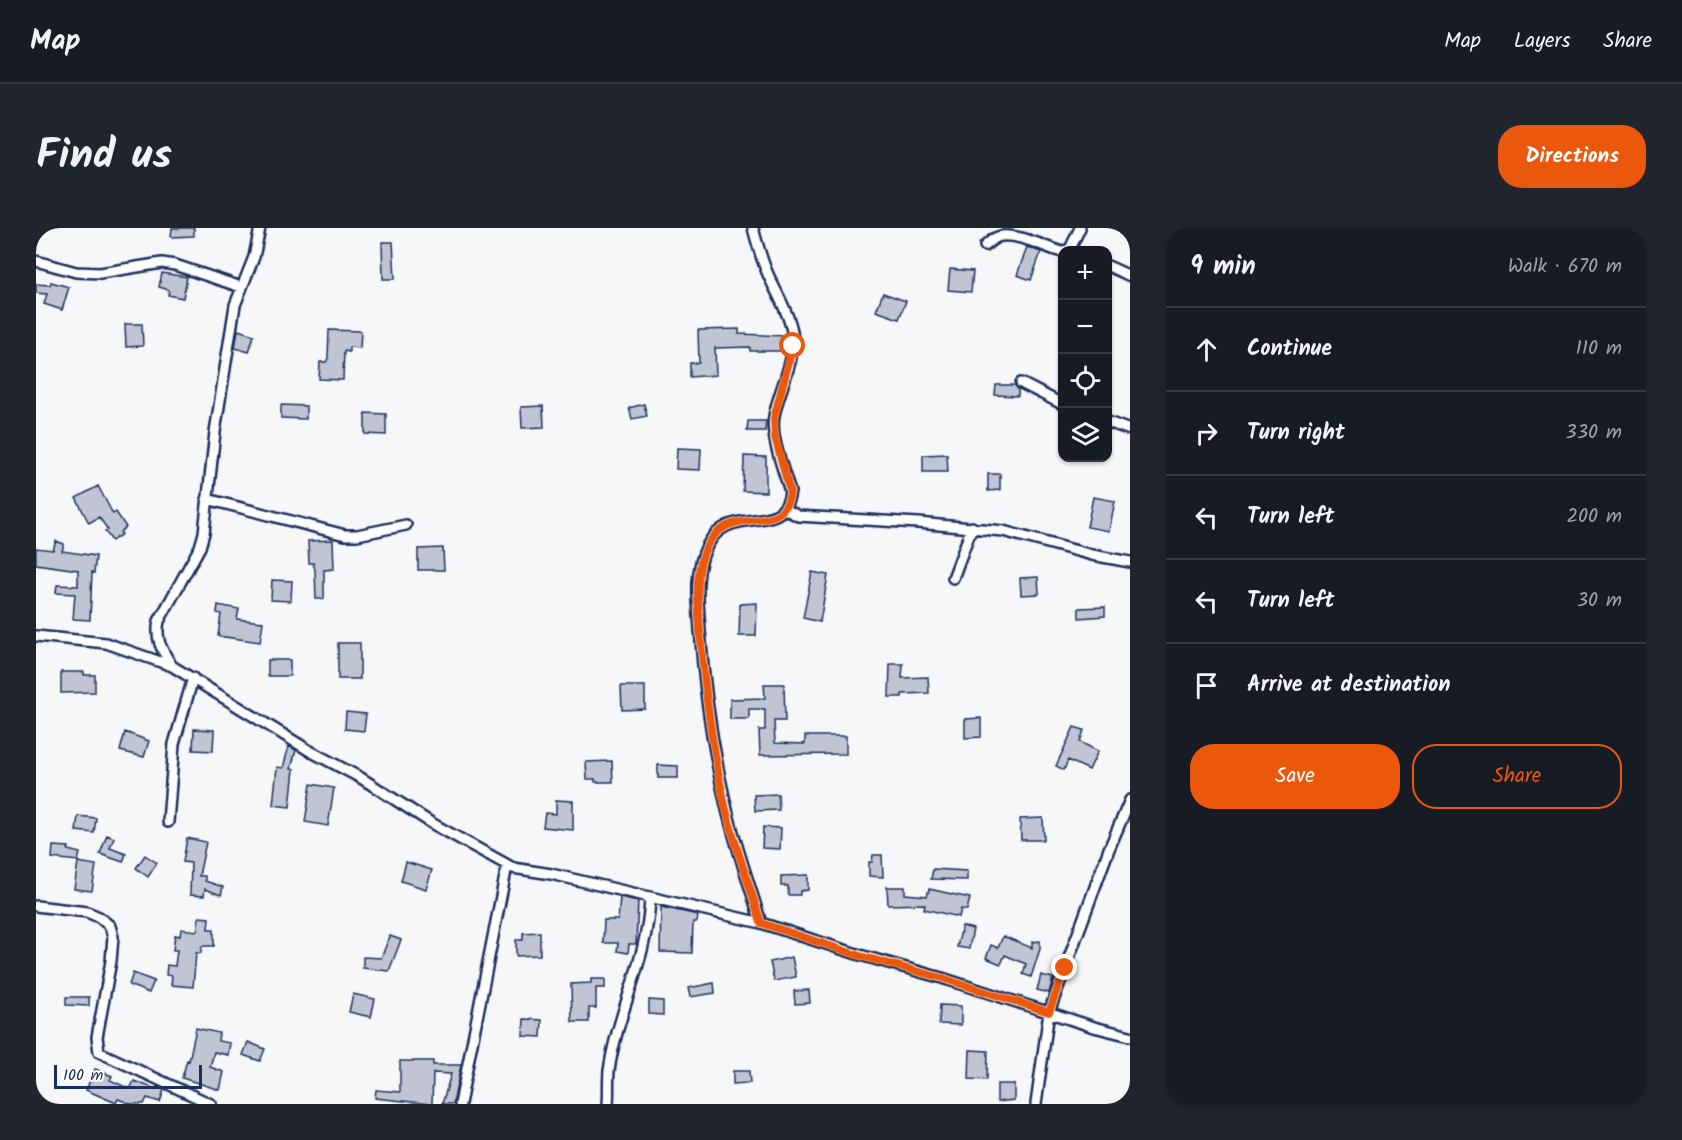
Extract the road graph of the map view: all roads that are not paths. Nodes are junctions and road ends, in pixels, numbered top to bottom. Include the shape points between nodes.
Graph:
1 (260, 228) edge
2 (753, 228) edge
3 (1080, 228) edge
4 (985, 246) dead end
5 (1070, 246) edge
6 (1058, 248) edge
7 (36, 261) edge
8 (1112, 268) edge
9 (1130, 276) edge
10 (241, 287) junction
11 (1021, 383) dead end
12 (1058, 402) edge
13 (1112, 424) edge
14 (1130, 430) edge
15 (207, 499) junction
16 (784, 509) junction
17 (406, 525) dead end
18 (972, 527) junction
19 (1130, 561) edge
20 (953, 578) dead end
21 (36, 636) edge
22 (172, 666) junction
23 (193, 678) junction
24 (1130, 801) edge
25 (168, 822) dead end
26 (507, 866) junction
27 (650, 898) junction
28 (36, 906) edge
29 (761, 923) junction
30 (1049, 1012) junction
31 (1130, 1036) edge
32 (211, 1104) edge
33 (460, 1104) edge
34 (608, 1104) edge
35 (1036, 1104) edge

1 - 10 street via 254,257
2 - 16 street via 792,330 793,346 774,418 775,437 790,492
3 - 5 street
4 - 6 street via 1000,236
7 - 10 street via 76,272 100,273 162,263
8 - 9 street
10 - 15 street via 235,305
11 - 12 street
13 - 14 street
15 - 17 street via 345,535
15 - 22 street via 200,547 159,621 159,644
16 - 18 street via 798,516
16 - 29 street via 771,517 723,527 712,536 698,576 702,664 725,802
18 - 19 street
18 - 20 street
21 - 22 street via 106,643
22 - 23 street
23 - 25 street via 174,744
23 - 26 street
24 - 30 street
26 - 27 street
26 - 33 street
27 - 29 street
27 - 34 street via 640,963 609,1072
28 - 32 street via 87,912 110,926 113,937 97,1037 99,1052
29 - 30 street
30 - 31 street
30 - 35 street

